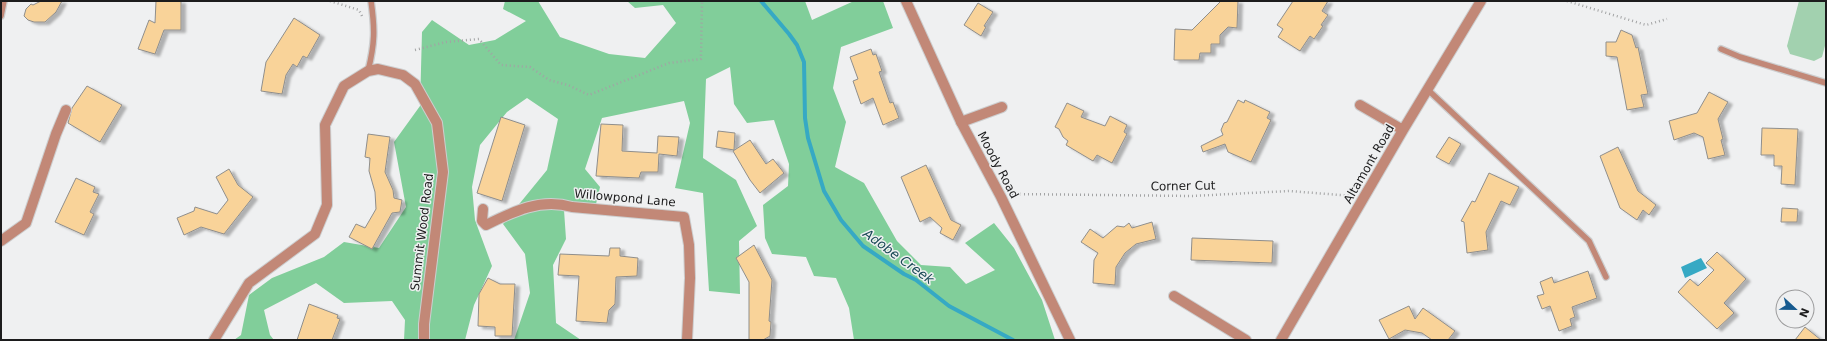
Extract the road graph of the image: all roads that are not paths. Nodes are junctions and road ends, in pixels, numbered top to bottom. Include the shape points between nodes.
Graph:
1 (4, 1) edge
2 (371, 1) edge
3 (906, 1) edge
4 (1481, 1) edge
5 (1, 16) edge
6 (1721, 49) dead end
7 (368, 70) junction
8 (1826, 83) edge
9 (1427, 89) junction
10 (1360, 105) dead end
11 (1002, 108) dead end
12 (66, 110) dead end
13 (961, 122) junction
14 (1403, 130) junction
15 (483, 209) dead end
16 (1, 241) edge
17 (1606, 277) dead end
18 (1174, 296) dead end
19 (214, 340) edge
20 (424, 340) edge
21 (687, 340) edge
22 (1070, 340) edge
23 (1246, 340) edge
24 (1281, 340) edge

1 - 5 lane
2 - 7 lane via 374,48
3 - 13 street, Moody Road
4 - 9 street, Altamont Road
6 - 8 lane
7 - 19 street via 344,86 325,125 327,205 315,234 249,282
7 - 20 street, Summit Wood Road via 378,69 403,75 415,84 437,123 443,172
9 - 14 street, Altamont Road
9 - 17 lane via 1589,241
10 - 14 street
11 - 13 street
12 - 16 street via 26,223
13 - 22 street, Moody Road via 1001,197
14 - 24 street, Altamont Road
15 - 21 street, Willowpond Lane via 482,221 486,225 537,204 563,204 572,207 684,216 689,245 690,278
18 - 23 street

